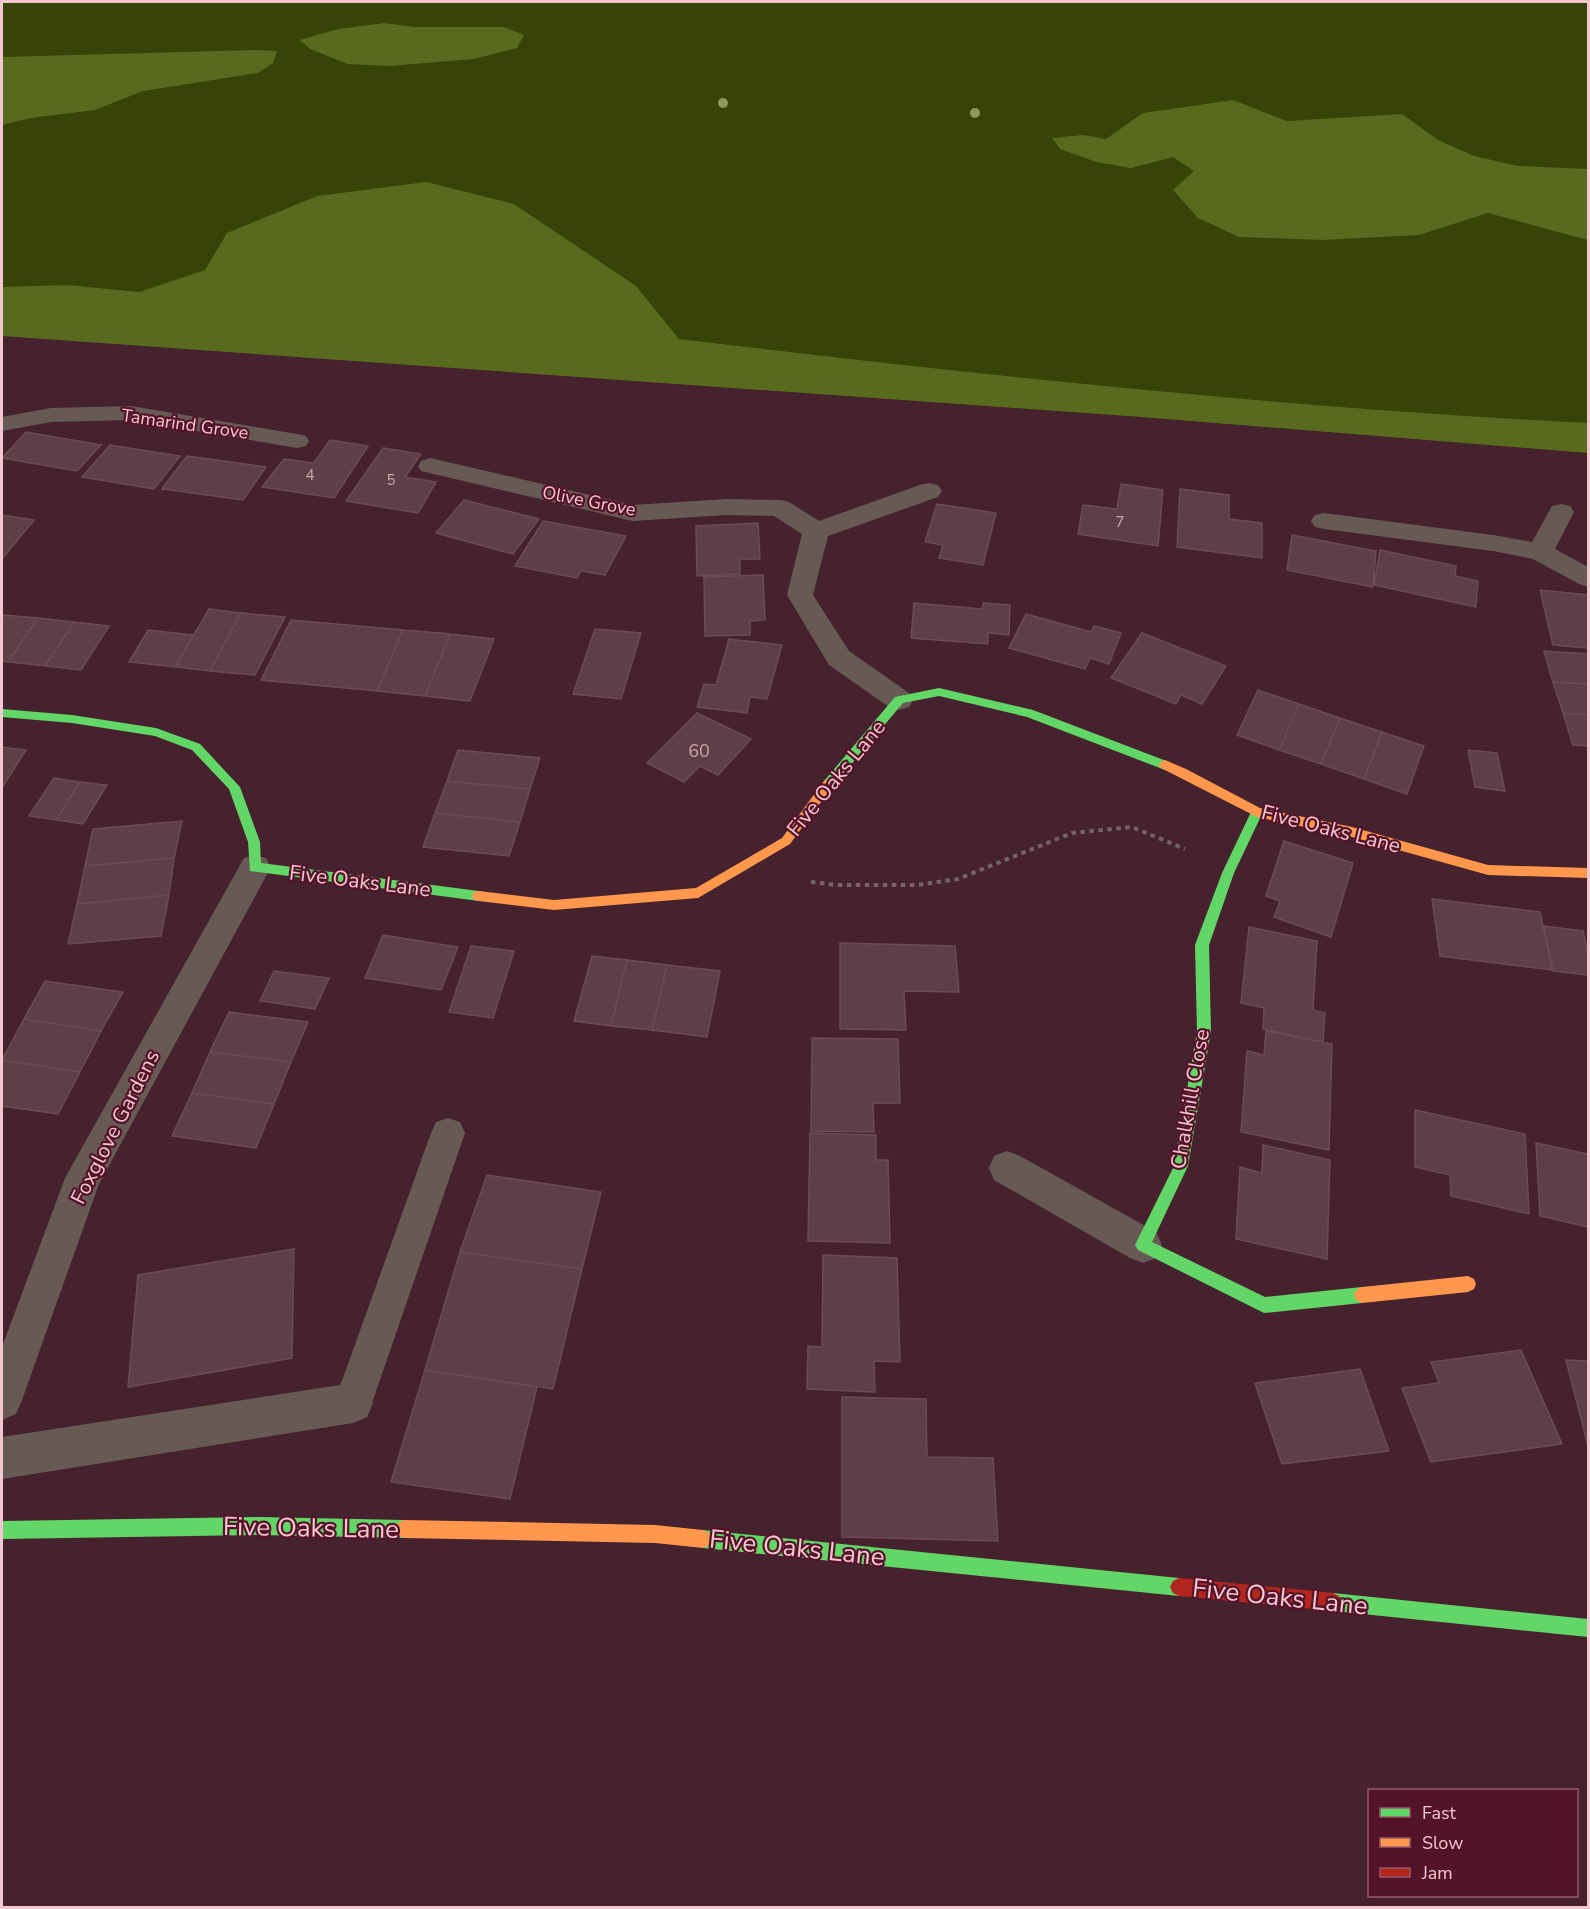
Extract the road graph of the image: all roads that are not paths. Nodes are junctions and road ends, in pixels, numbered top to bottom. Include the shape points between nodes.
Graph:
1 (2, 424) edge
2 (297, 441) dead end
3 (430, 466) dead end
4 (929, 491) dead end
5 (1561, 512) dead end
6 (1324, 521) dead end
7 (816, 531) junction
8 (1540, 552) junction
9 (1588, 578) edge
10 (899, 700) junction
11 (2, 713) edge
12 (1257, 812) junction
13 (255, 867) junction
14 (1588, 873) edge
15 (448, 1133) dead end
16 (1007, 1168) dead end
17 (1143, 1245) junction
18 (1468, 1284) dead end
19 (2, 1400) edge
20 (353, 1402) joint
21 (2, 1458) edge
22 (2, 1530) edge
23 (1588, 1629) edge

1 - 2 street, Tamarind Grove via 51,415 131,413
3 - 7 street, Olive Grove via 633,513 780,508
4 - 7 street
5 - 8 street
6 - 8 street
7 - 10 street via 800,595 839,658
8 - 9 street
10 - 12 street, Five Oaks Lane via 939,692 1029,713 1182,772
10 - 13 street, Five Oaks Lane via 831,780 786,841 698,893 554,905
11 - 13 street via 156,732 196,747 234,787 254,842
12 - 14 street, Five Oaks Lane via 1352,832 1488,870
12 - 17 street, Chalkhill Close via 1231,867 1202,945 1204,1031 1181,1166
13 - 19 street, Foxglove Gardens via 83,1178
15 - 20 lane
16 - 17 street
17 - 18 street via 1264,1305
20 - 21 street
22 - 23 street, Five Oaks Lane via 259,1526 655,1534

